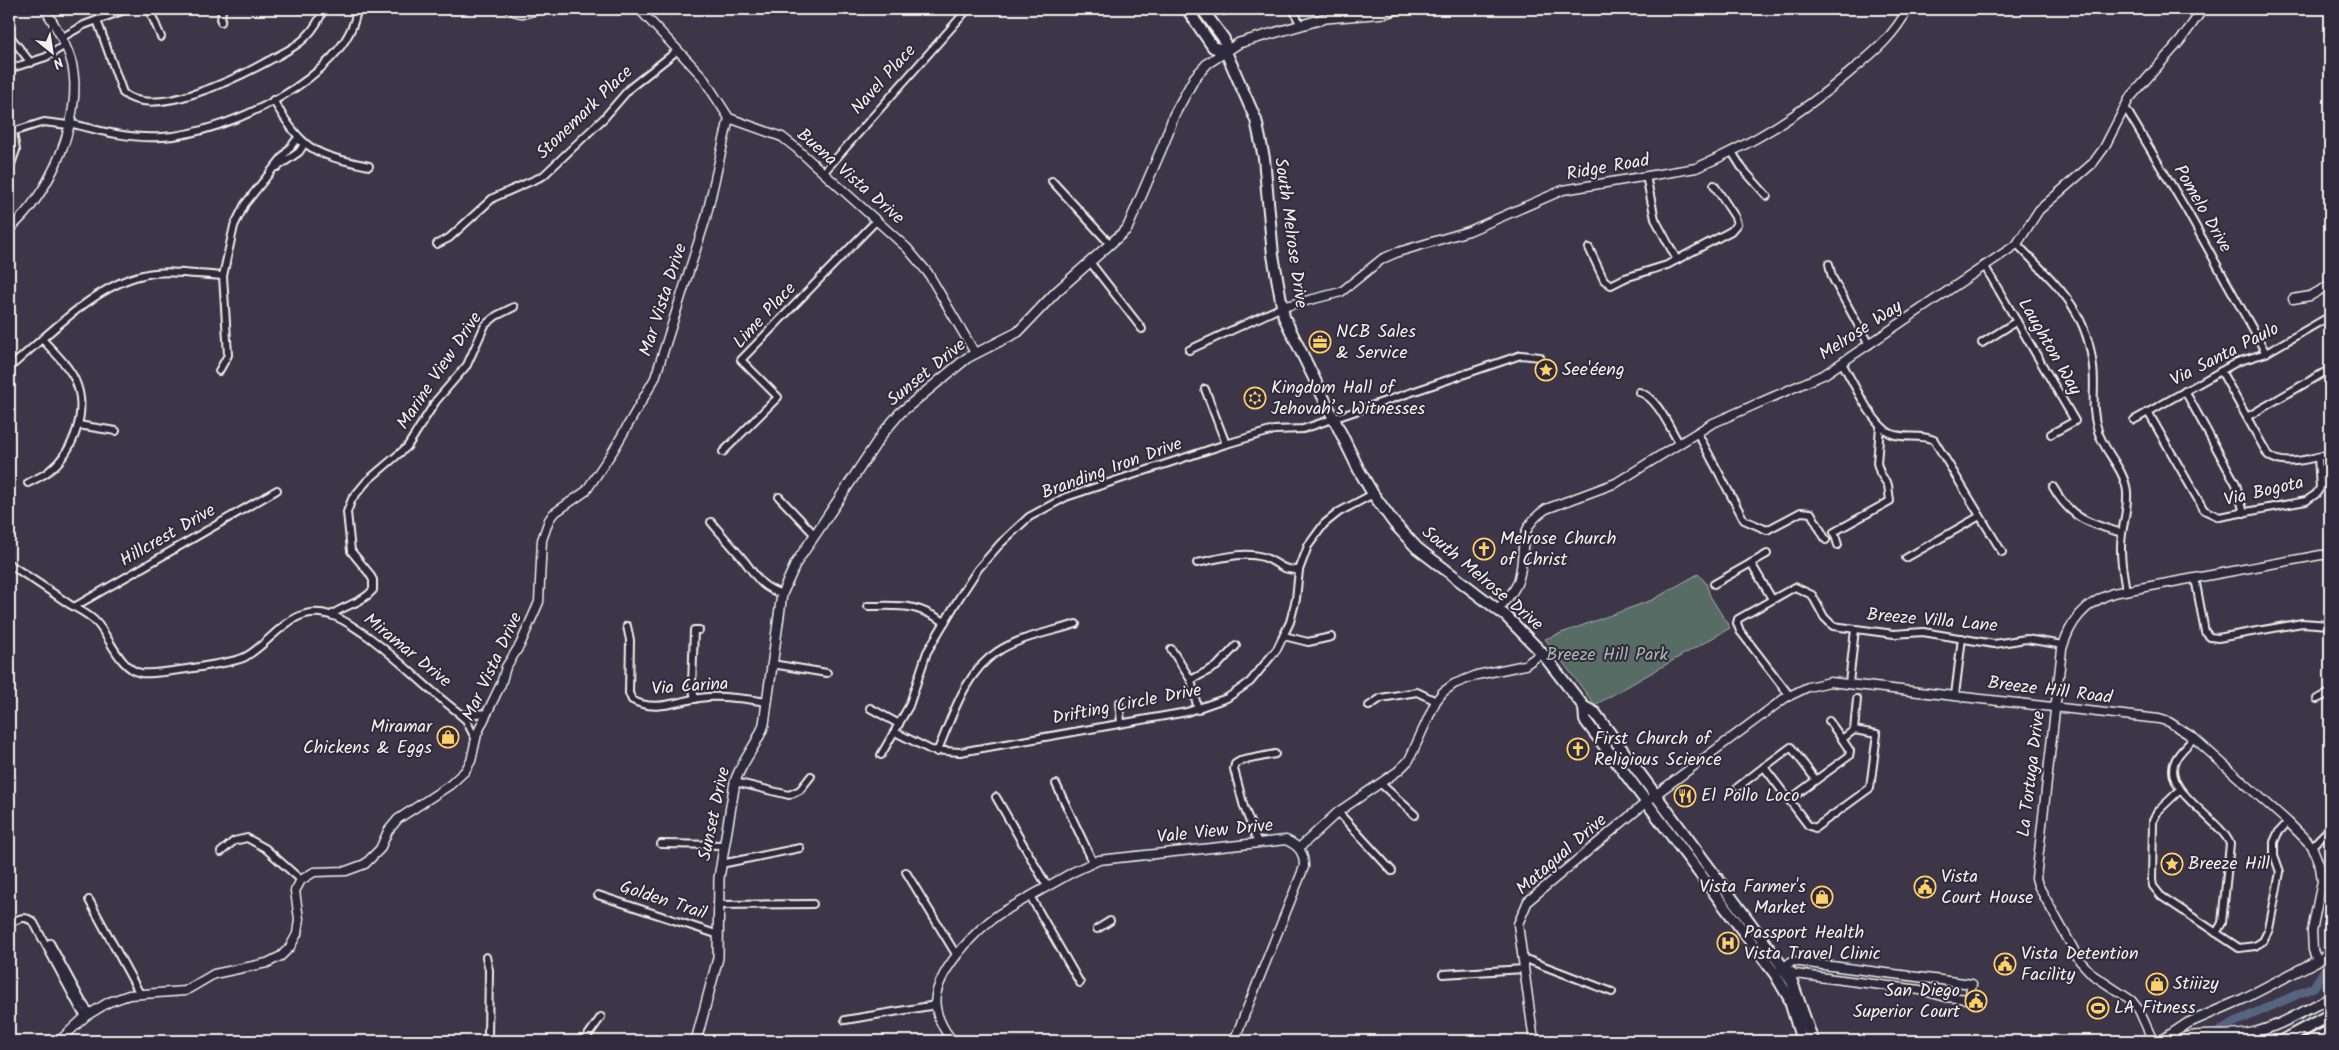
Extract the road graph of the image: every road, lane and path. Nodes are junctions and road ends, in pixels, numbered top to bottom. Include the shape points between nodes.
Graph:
1 (45, 9) edge
2 (127, 9) edge
3 (149, 9) edge
4 (222, 9) edge
5 (323, 9) edge
6 (357, 9) edge
7 (509, 9) edge
8 (539, 9) edge
9 (639, 9) edge
10 (968, 9) edge
11 (1187, 9) edge
12 (1202, 9) edge
13 (1293, 9) edge
14 (1398, 9) edge
15 (1908, 9) edge
16 (2203, 9) edge
17 (97, 20) junction
18 (221, 22) dead end
19 (1300, 24) junction
20 (9, 35) edge
21 (161, 37) dead end
22 (63, 41) junction
23 (678, 50) junction
24 (1226, 52) junction
25 (31, 63) junction
26 (9, 69) edge
27 (273, 100) junction
28 (2125, 107) junction
29 (729, 118) junction
30 (68, 124) junction
31 (11, 133) edge
32 (303, 143) junction
33 (1732, 152) junction
34 (369, 166) dead end
35 (9, 170) edge
36 (824, 172) junction
37 (1646, 176) junction
38 (1052, 181) dead end
39 (1714, 185) dead end
40 (1767, 196) dead end
41 (877, 220) junction
42 (9, 229) edge
43 (437, 244) dead end
44 (1110, 244) junction
45 (2017, 244) junction
46 (1589, 248) dead end
47 (1677, 260) junction
48 (1090, 262) junction
49 (1830, 264) dead end
50 (1984, 265) junction
51 (224, 276) junction
52 (2330, 285) edge
53 (2293, 299) dead end
54 (514, 307) dead end
55 (1282, 307) junction
56 (2330, 316) edge
57 (2017, 321) junction
58 (1142, 329) dead end
59 (43, 340) junction
60 (1982, 343) dead end
61 (1870, 345) junction
62 (1189, 350) dead end
63 (2265, 352) junction
64 (975, 353) junction
65 (1540, 357) dead end
66 (1842, 364) junction
67 (9, 368) edge
68 (2330, 369) edge
69 (219, 371) dead end
70 (2221, 371) junction
71 (1205, 389) dead end
72 (2185, 391) junction
73 (1638, 392) dead end
74 (2148, 412) junction
75 (2247, 416) junction
76 (1334, 417) junction
77 (2134, 420) dead end
78 (78, 425) junction
79 (1880, 427) junction
80 (116, 431) dead end
81 (1697, 432) junction
82 (2052, 434) dead end
83 (1679, 443) junction
84 (1226, 444) junction
85 (723, 452) dead end
86 (2330, 454) edge
87 (2318, 457) junction
88 (28, 483) dead end
89 (2053, 487) dead end
90 (277, 490) dead end
91 (1373, 494) junction
92 (779, 497) dead end
93 (2244, 513) junction
94 (1980, 516) junction
95 (711, 522) dead end
96 (2122, 533) junction
97 (816, 535) junction
98 (1826, 540) dead end
99 (1838, 545) dead end
100 (2002, 552) dead end
101 (1766, 554) dead end
102 (2330, 555) edge
103 (1906, 558) dead end
104 (1197, 562) dead end
105 (1751, 563) junction
106 (9, 564) edge
107 (1299, 570) junction
108 (2195, 578) junction
109 (1714, 584) dead end
110 (2126, 591) junction
111 (782, 594) junction
112 (1772, 600) junction
113 (868, 606) dead end
114 (74, 607) junction
115 (1498, 610) junction
116 (331, 615) junction
117 (945, 622) junction
118 (1076, 624) dead end
119 (2330, 625) edge
120 (627, 626) dead end
121 (1855, 629) junction
122 (699, 630) dead end
123 (1284, 636) junction
124 (1331, 637) dead end
125 (1962, 638) junction
126 (2063, 645) junction
127 (1236, 646) dead end
128 (1170, 649) dead end
129 (1542, 653) junction
130 (772, 664) junction
131 (827, 673) dead end
132 (1190, 680) junction
133 (1849, 683) junction
134 (2330, 693) edge
135 (1955, 695) junction
136 (1790, 696) junction
137 (695, 699) junction
138 (1857, 699) dead end
139 (2317, 700) dead end
140 (1436, 701) junction
141 (767, 702) junction
142 (1119, 703) dead end
143 (1369, 706) dead end
144 (2055, 707) junction
145 (870, 708) dead end
146 (455, 710) junction
147 (1198, 710) junction
148 (488, 713) junction
149 (1829, 720) dead end
150 (1121, 722) junction
151 (899, 724) junction
152 (1854, 730) junction
153 (895, 732) junction
154 (2194, 738) junction
155 (1842, 739) junction
156 (476, 740) junction
157 (937, 752) junction
158 (1274, 754) dead end
159 (881, 755) dead end
160 (1764, 767) junction
161 (812, 776) dead end
162 (1816, 780) junction
163 (735, 782) junction
164 (1380, 783) junction
165 (1056, 784) dead end
166 (1738, 787) dead end
167 (2180, 790) junction
168 (996, 797) dead end
169 (1651, 798) junction
170 (1790, 800) junction
171 (1338, 812) junction
172 (1415, 815) dead end
173 (2288, 822) junction
174 (2330, 828) edge
175 (1258, 843) junction
176 (661, 844) dead end
177 (724, 845) junction
178 (2312, 846) junction
179 (800, 848) dead end
180 (1298, 848) junction
181 (221, 852) dead end
182 (1093, 862) junction
183 (721, 864) junction
184 (1392, 871) dead end
185 (906, 872) dead end
186 (301, 880) junction
187 (1048, 886) junction
188 (598, 896) dead end
189 (1030, 896) junction
190 (89, 900) dead end
191 (813, 904) dead end
192 (717, 906) junction
193 (1110, 921) dead end
194 (9, 924) edge
195 (1097, 929) dead end
196 (2216, 933) junction
197 (719, 935) junction
198 (50, 943) dead end
199 (2330, 954) edge
200 (957, 956) junction
201 (486, 957) dead end
202 (1523, 958) junction
203 (2317, 961) junction
204 (1524, 969) junction
205 (1778, 970) junction
206 (1443, 974) dead end
207 (1080, 983) dead end
208 (1612, 992) dead end
209 (140, 994) junction
210 (2330, 998) edge
211 (936, 1005) junction
212 (88, 1015) junction
213 (2330, 1015) edge
214 (601, 1017) dead end
215 (845, 1020) dead end
216 (2330, 1031) edge
217 (489, 1037) edge
218 (59, 1041) edge
219 (584, 1041) edge
220 (696, 1041) edge
221 (953, 1041) edge
222 (1234, 1041) edge
223 (1534, 1041) edge
224 (1802, 1041) edge
225 (1813, 1041) edge
226 (2153, 1041) edge
227 (2161, 1041) edge
228 (2175, 1041) edge
229 (2282, 1041) edge
230 (2311, 1041) edge

1 - 22 street
2 - 17 street
3 - 21 street
4 - 18 street
5 - 17 street via 314,27 296,46 214,88 162,100 133,99 124,93
6 - 27 street via 338,52 319,71
7 - 8 street via 526,14
9 - 23 street
10 - 36 street, Navel Place
11 - 24 main road, South Melrose Drive via 1213,47
12 - 24 main road, South Melrose Drive via 1224,39
13 - 19 street
14 - 19 main road, Sunset Drive
15 - 33 street, Ridge Road via 1895,32 1814,103
16 - 28 street, Melrose Way
17 - 22 street via 84,24
19 - 24 main road, Sunset Drive via 1239,43
20 - 25 street
22 - 25 street
22 - 30 street via 72,64 74,91
23 - 29 street via 702,76
23 - 43 street, Stonemark Place via 630,88 604,118 543,176 493,198 449,238
24 - 44 main road, Sunset Drive via 1208,63 1195,77 1174,115 1131,223
24 - 55 main road, South Melrose Drive via 1256,120 1264,158 1273,256
25 - 26 street
27 - 30 street via 226,124 164,137 107,133
27 - 32 street
28 - 45 street, Melrose Way via 2093,164 2039,210
28 - 63 street, Pomelo Drive
29 - 36 street, Buena Vista Drive via 782,137
29 - 148 street, Mar Vista Drive via 706,218 655,378 586,491 549,520 542,540 538,602
30 - 31 street via 44,122
30 - 42 street via 55,170 28,211
31 - 35 street via 16,150
32 - 34 street via 329,157
32 - 51 street via 296,140 242,212 234,226
33 - 37 street, Ridge Road via 1696,168
33 - 40 street
36 - 41 street, Buena Vista Drive
37 - 47 street via 1655,219
37 - 55 street, Ridge Road via 1563,190 1469,231 1382,259 1339,293
38 - 44 street
39 - 47 street via 1737,224 1731,231
41 - 64 street, Buena Vista Drive via 928,273
41 - 85 street, Lime Place via 741,360 778,397
44 - 48 main road, Sunset Drive
45 - 50 street, Melrose Way
45 - 96 street via 2068,299 2086,330 2094,373 2094,418 2098,433 2127,490
46 - 47 street via 1604,280 1611,285
48 - 58 street
48 - 64 main road, Sunset Drive via 1018,332
49 - 61 street via 1832,277
50 - 57 street, Laughton Way
50 - 61 street, Melrose Way
51 - 59 street via 144,274 120,282 97,294
51 - 69 street via 228,355
52 - 53 street via 2310,296
54 - 116 street, Marine View Drive via 485,326 467,365 436,401 407,447 367,481 352,499 347,512 351,551 373,580 373,590 366,598
55 - 62 street
55 - 76 main road, South Melrose Drive via 1286,322
56 - 63 street, Via Santa Paulo
57 - 60 street
57 - 82 street, Laughton Way via 2075,421
59 - 67 street
59 - 78 street via 75,380 80,406
61 - 66 street, Melrose Way
63 - 70 street, Via Santa Paulo
64 - 97 main road, Sunset Drive via 900,413 883,433
65 - 76 street, Branding Iron Drive via 1521,355
66 - 79 street
66 - 81 street, Melrose Way
68 - 75 street
70 - 72 street, Via Santa Paulo
70 - 75 street
71 - 84 street
72 - 74 street, Via Santa Paulo
72 - 93 street via 2236,484
73 - 83 street via 1646,394 1654,403
74 - 77 street, Via Santa Paulo
74 - 93 street, Via Bogota via 2204,510 2219,517
75 - 87 street via 2268,455 2275,461
76 - 84 street, Branding Iron Drive via 1303,428 1274,430
76 - 91 main road, South Melrose Drive
78 - 80 street
78 - 88 street via 67,451 49,471
79 - 94 street via 1892,434 1934,440
79 - 99 street via 1877,463 1888,485 1890,501 1834,532
81 - 83 street, Melrose Way
81 - 98 street via 1744,520 1767,530 1801,512 1811,513
83 - 115 street, Melrose Way via 1616,483 1537,515 1523,537 1516,587
84 - 117 street, Branding Iron Drive via 1066,497 1029,517 978,569
86 - 87 street
87 - 93 street, Via Bogota via 2320,488 2310,500
89 - 96 street via 2065,506 2078,517
90 - 114 street, Hillcrest Drive
91 - 107 street, Drifting Circle Drive via 1324,524 1308,546
91 - 115 main road, South Melrose Drive via 1417,548
92 - 97 street
94 - 100 street
94 - 103 street
95 - 111 street via 758,581
96 - 110 street
97 - 111 main road, Sunset Drive via 796,563
101 - 105 street
102 - 108 street, La Tortuga Drive
104 - 107 street via 1249,554 1266,558 1287,570
105 - 109 street
105 - 112 street
106 - 114 street
107 - 123 street, Drifting Circle Drive via 1296,599
108 - 110 street, La Tortuga Drive
108 - 119 street via 2205,632 2210,637 2302,623
110 - 126 street, La Tortuga Drive via 2101,597 2087,606 2071,624
111 - 130 main road, Sunset Drive
112 - 121 street, Breeze Villa Lane via 1796,588 1806,591 1833,626
112 - 136 street, Breeze Villa Lane via 1738,619 1737,623
113 - 117 street via 910,606
114 - 116 street via 101,627 126,666 146,673 244,658 293,619 322,613
115 - 129 main road, South Melrose Drive
116 - 146 street, Miramar Drive via 382,647
117 - 151 street, Branding Iron Drive via 927,652 909,706
118 - 157 street via 1011,644 986,660 969,681
120 - 137 street, Via Carina via 630,640 629,693 632,700 640,705 668,706
121 - 125 street, Breeze Villa Lane via 1894,634 1923,632
121 - 133 street
122 - 137 street via 694,630 692,684
123 - 124 street via 1308,642
123 - 147 street, Drifting Circle Drive via 1266,666 1250,682 1227,698
125 - 126 street, Breeze Villa Lane via 1994,644 2026,639
125 - 135 street
126 - 144 street, La Tortuga Drive
127 - 132 street via 1217,666
128 - 132 street
129 - 140 street via 1525,665 1477,674 1454,684
129 - 169 main road, South Melrose Drive via 1584,707 1595,713
130 - 131 street
130 - 141 main road, Sunset Drive
132 - 147 street
133 - 135 street, Breeze Hill Road
133 - 136 street, Breeze Hill Road via 1814,685
134 - 139 street
135 - 144 street, Breeze Hill Road
136 - 169 street, Breeze Hill Road
137 - 141 street, Via Carina via 724,696
138 - 152 street
140 - 143 street via 1417,692 1381,698
140 - 164 street via 1409,760
141 - 163 main road, Sunset Drive via 760,737 739,767
142 - 150 street
144 - 154 street, Breeze Hill Road via 2159,719
144 - 226 street, La Tortuga Drive via 2036,864 2038,885 2080,961 2093,975 2131,1000
145 - 151 street
146 - 148 street, Miramar Drive via 471,716
146 - 156 street, Miramar Drive via 466,720
147 - 150 street, Drifting Circle Drive
148 - 156 street, Mar Vista Drive
149 - 155 street
150 - 157 street, Drifting Circle Drive via 960,752
151 - 153 street, Branding Iron Drive
152 - 155 street
152 - 170 street via 1877,734 1870,788 1815,828 1808,825
153 - 157 street, Drifting Circle Drive
153 - 159 street, Branding Iron Drive
154 - 167 street via 2174,766 2174,779
154 - 173 street, Breeze Hill Road
155 - 162 street via 1850,751 1849,756
156 - 186 street, Mar Vista Drive via 465,772 398,819 380,849 365,864 346,871 314,872
158 - 175 street via 1240,761 1234,768 1244,808
160 - 162 street via 1791,747
160 - 166 street
160 - 170 street
161 - 163 street via 800,790 789,795
162 - 170 street
163 - 177 main road, Sunset Drive
164 - 171 street
164 - 172 street
165 - 182 street
167 - 196 street via 2225,834 2230,844 2222,923
167 - 196 street via 2158,811 2152,822 2153,886 2161,896
168 - 187 street
169 - 202 street, Matagual Drive via 1528,901 1518,924
169 - 205 main road, South Melrose Drive
171 - 180 street
171 - 184 street
173 - 178 street, Breeze Hill Road
173 - 196 street via 2274,842 2274,855 2280,872 2269,929 2263,941 2250,948 2239,948
174 - 178 street
175 - 180 street, Vale View Drive via 1286,840
175 - 182 street, Vale View Drive
176 - 177 street
177 - 183 main road, Sunset Drive
178 - 203 street, Breeze Hill Road via 2322,881 2312,931
179 - 183 street
180 - 222 street via 1304,858 1304,867
181 - 186 street via 234,841 247,838 265,848
182 - 187 street, Vale View Drive
183 - 192 main road, Sunset Drive
185 - 200 street
186 - 209 street via 295,895 299,927 294,941 282,956 267,963 214,974 185,991
187 - 189 street, Vale View Drive
188 - 197 street, Golden Trail
189 - 200 street, Vale View Drive via 989,921
189 - 207 street
190 - 209 street
191 - 192 street
192 - 197 main road, Sunset Drive
193 - 195 street
194 - 212 street via 22,918 34,923 81,1011
197 - 220 main road, Sunset Drive via 718,958
198 - 212 street
199 - 203 main road
200 - 211 street, Vale View Drive via 943,978
201 - 217 street via 490,980
202 - 204 street, Matagual Drive
202 - 208 street
203 - 227 main road via 2244,999 2188,1023
204 - 206 street
204 - 223 street, Matagual Drive
205 - 205 street via 1969,1000 1972,984 1792,961
205 - 224 main road, South Melrose Drive
205 - 225 main road, South Melrose Drive via 1792,982
209 - 212 street via 109,1002
210 - 228 main road via 2253,1032 2196,1034
211 - 215 street
211 - 221 street via 939,1019
212 - 218 street
213 - 229 highway
214 - 219 street
216 - 230 highway

